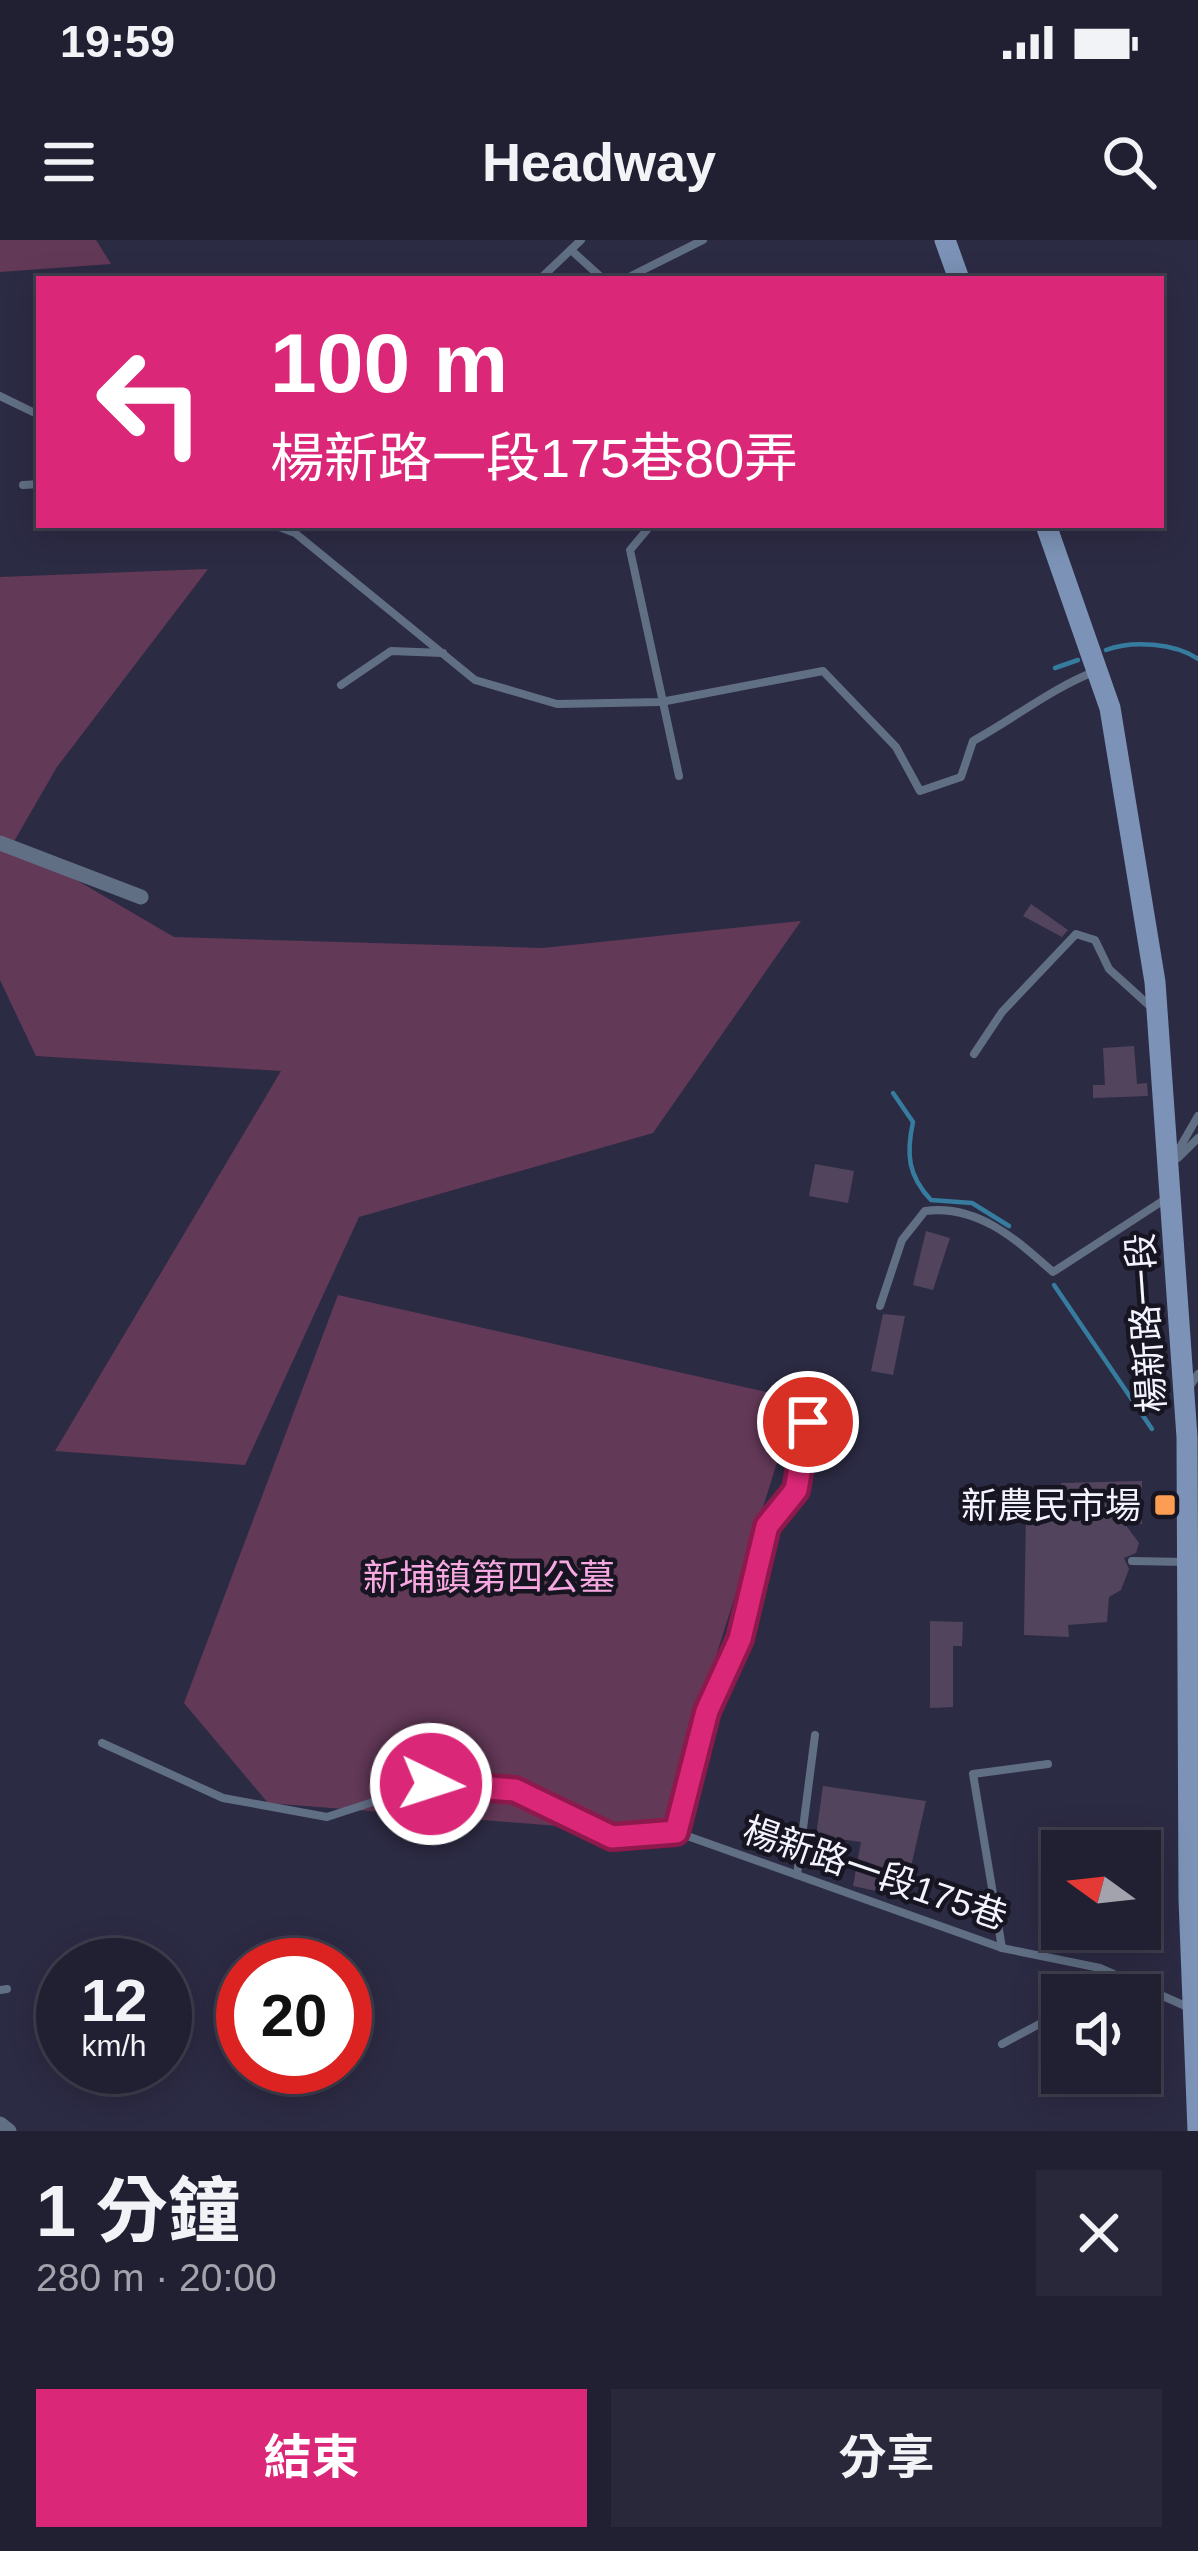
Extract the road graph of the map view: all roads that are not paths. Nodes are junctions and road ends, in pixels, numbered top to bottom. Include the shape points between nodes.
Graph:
1 (581, 240) edge
2 (703, 240) edge
3 (945, 240) edge
4 (571, 250) junction
5 (543, 276) edge
6 (600, 276) edge
7 (631, 276) edge
8 (958, 276) edge
9 (0, 396) edge
10 (36, 414) edge
11 (23, 484) dead end
12 (36, 484) edge
13 (283, 528) edge
14 (648, 528) edge
15 (1047, 528) edge
16 (445, 653) junction
17 (1097, 670) junction
18 (341, 686) dead end
19 (661, 702) junction
20 (679, 776) dead end
21 (0, 843) edge
22 (141, 896) dead end
23 (1157, 1013) junction
24 (974, 1054) dead end
25 (1198, 1116) edge
26 (1198, 1138) edge
27 (1168, 1167) junction
28 (1170, 1196) junction
29 (880, 1306) dead end
30 (1198, 1374) edge
31 (1184, 1396) junction
32 (808, 1422) dead end
33 (1192, 1457) edge
34 (1132, 1561) dead end
35 (1192, 1563) edge
36 (815, 1735) dead end
37 (102, 1743) dead end
38 (1048, 1764) dead end
39 (676, 1832) junction
40 (796, 1875) junction
41 (1002, 1948) junction
42 (1114, 1974) edge
43 (1161, 1995) edge
44 (1193, 2009) junction
45 (1041, 2023) edge
46 (1002, 2044) dead end
47 (0, 2124) edge
48 (9, 2131) edge
49 (1198, 2131) edge

1 - 4 lane
2 - 7 lane
3 - 8 main road
4 - 5 lane
4 - 6 lane
9 - 10 lane
11 - 12 lane
13 - 16 lane
14 - 19 lane via 630,550
15 - 17 main road, 楊新路一段
16 - 18 lane via 391,651
16 - 19 lane via 475,680 556,704
17 - 19 lane via 973,741 961,777 920,791 896,747 823,671
17 - 23 main road, 楊新路一段 via 1110,708
19 - 20 lane
21 - 22 street
23 - 24 lane via 1109,969 1095,940 1076,934
23 - 27 main road, 楊新路一段
25 - 27 lane
26 - 27 lane
27 - 28 main road, 楊新路一段
28 - 29 lane via 1053,1272 1012,1236 954,1207 925,1211 902,1240
28 - 31 main road, 楊新路一段
30 - 31 lane
31 - 33 main road, 楊新路一段
32 - 39 lane via 796,1490 767,1526 740,1639 707,1711
33 - 35 main road, 楊新路一段
34 - 35 lane
35 - 44 main road, 楊新路一段
36 - 40 lane
37 - 39 lane via 223,1798 327,1817 431,1784 515,1790 612,1837
38 - 41 lane via 974,1774
39 - 40 lane, 楊新路一段175巷
40 - 41 lane, 楊新路一段175巷
41 - 42 lane, 楊新路一段175巷
43 - 44 lane, 楊新路一段175巷
44 - 49 main road, 楊新路一段
45 - 46 lane
47 - 48 street

